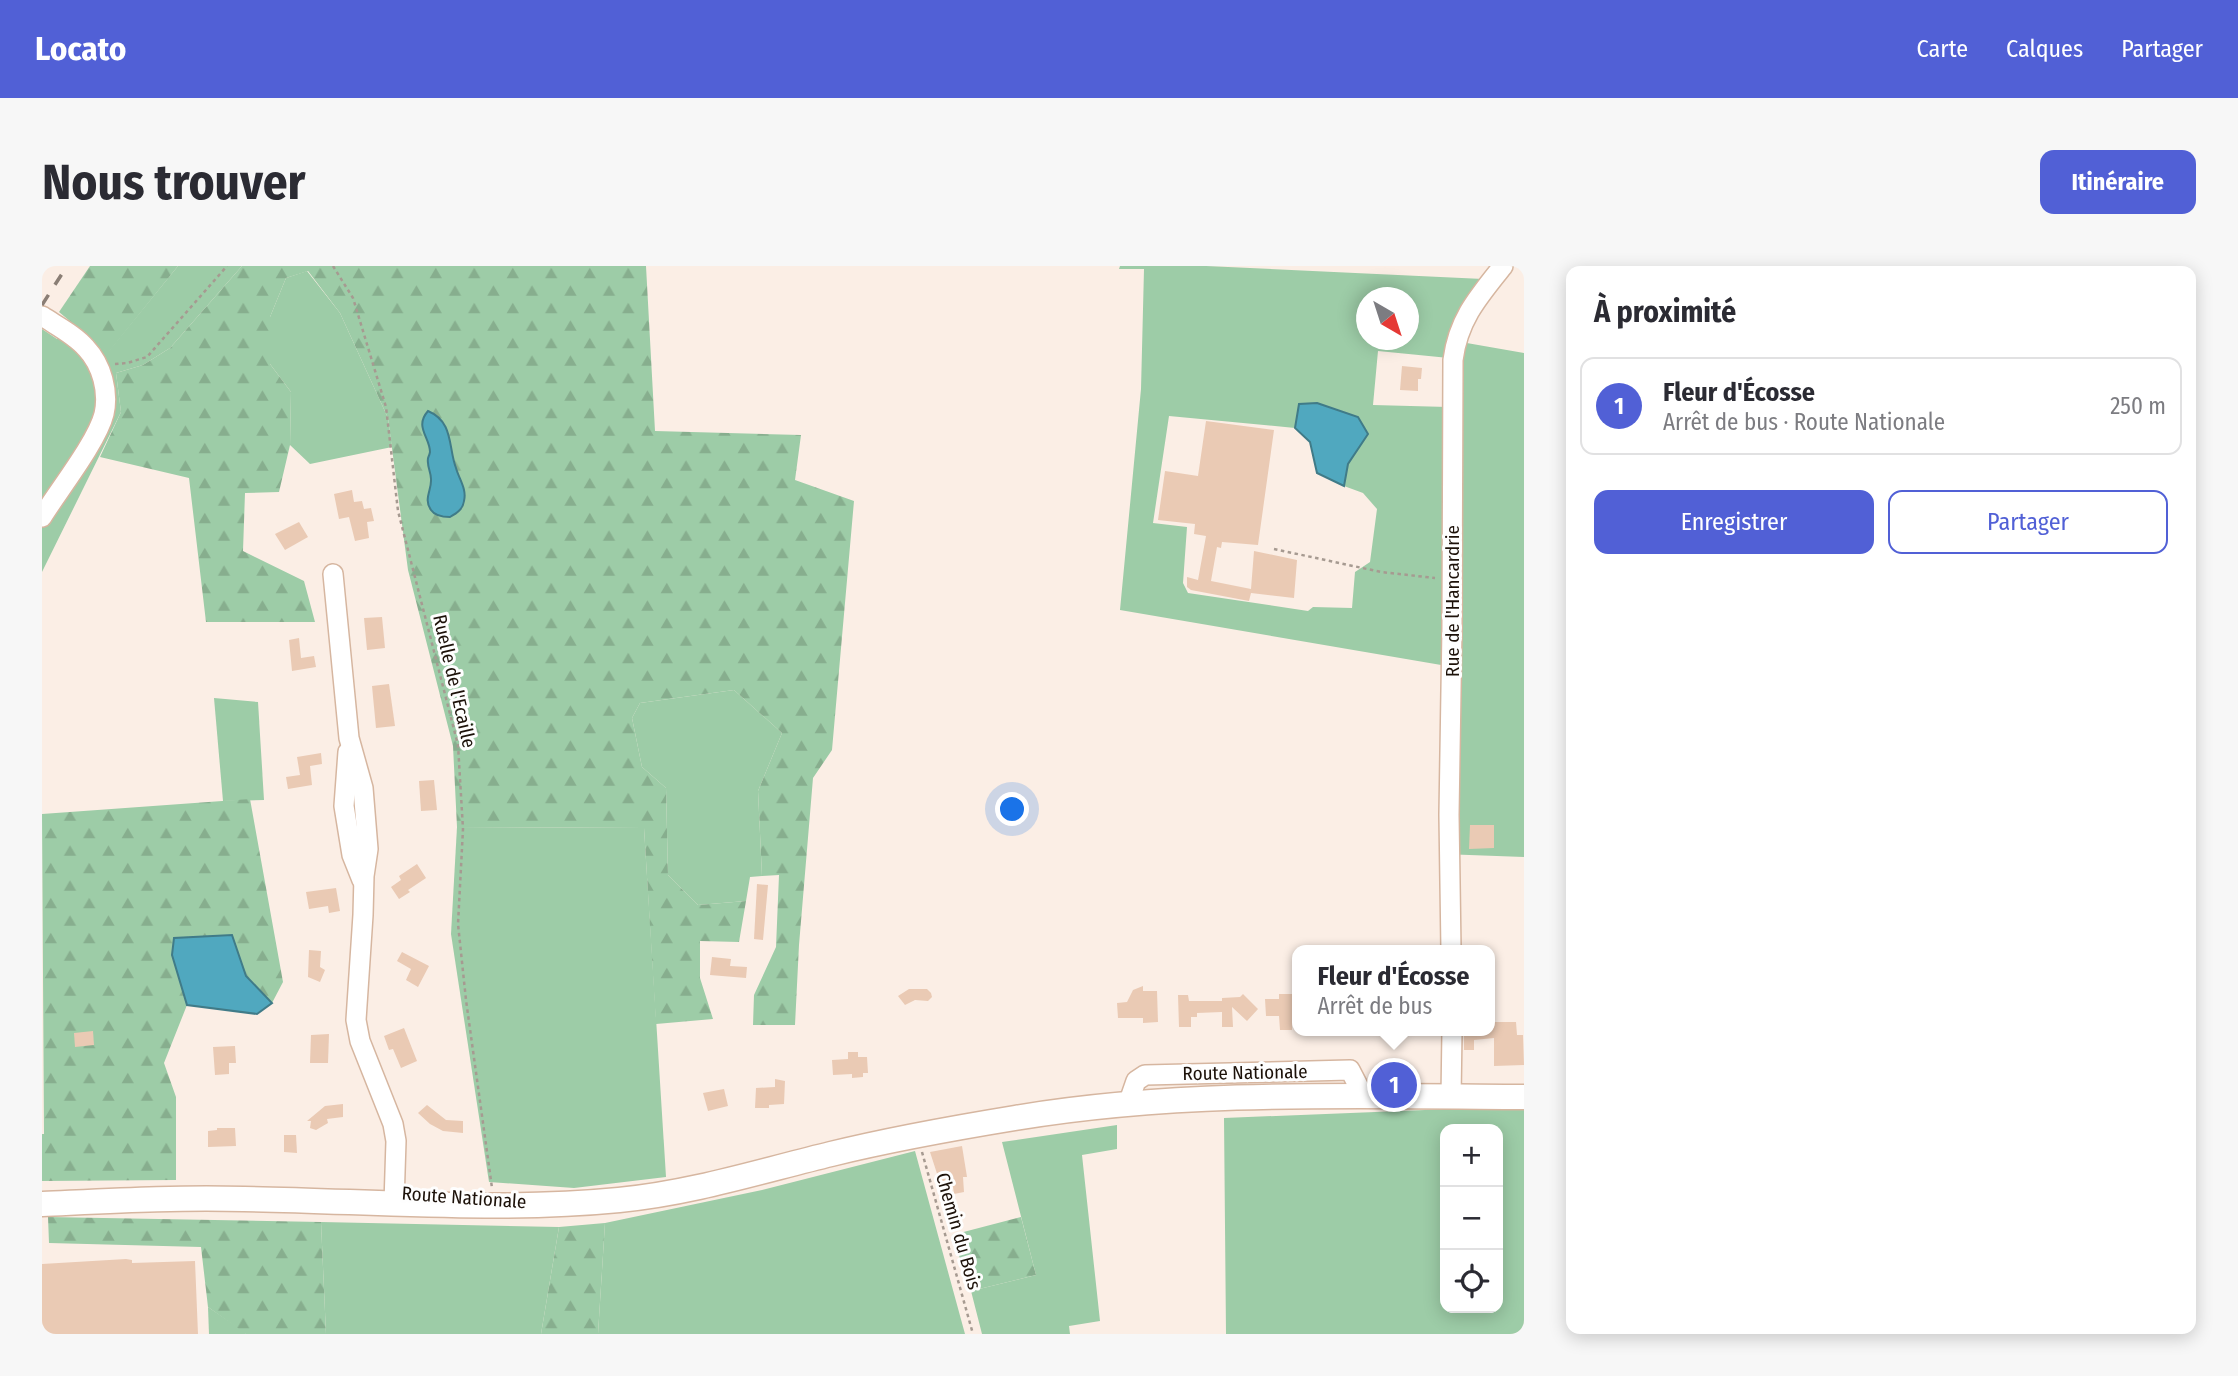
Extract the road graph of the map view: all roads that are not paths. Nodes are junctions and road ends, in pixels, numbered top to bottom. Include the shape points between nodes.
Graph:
1 (1503, 266) edge
2 (44, 318) edge
3 (42, 517) edge
4 (333, 574) dead end
5 (1451, 945) edge
6 (1452, 1036) edge
7 (1451, 1097) junction
8 (1524, 1097) edge
9 (42, 1193) edge
10 (394, 1198) junction
11 (548, 1203) junction
12 (42, 1204) edge

1 - 5 street, Rue de l'Hancardrie via 1467,313 1458,332 1452,372
2 - 3 street via 82,344 95,359 105,394 101,422
4 - 10 street via 349,737 363,788 368,849 356,1020 393,1124
6 - 7 street
7 - 8 main road
7 - 11 main road via 1216,1099 1041,1114 918,1135 677,1192
9 - 10 main road, Route Nationale via 201,1188
10 - 11 main road, Route Nationale
10 - 11 main road, Route Nationale via 473,1205
10 - 12 main road, Route Nationale

